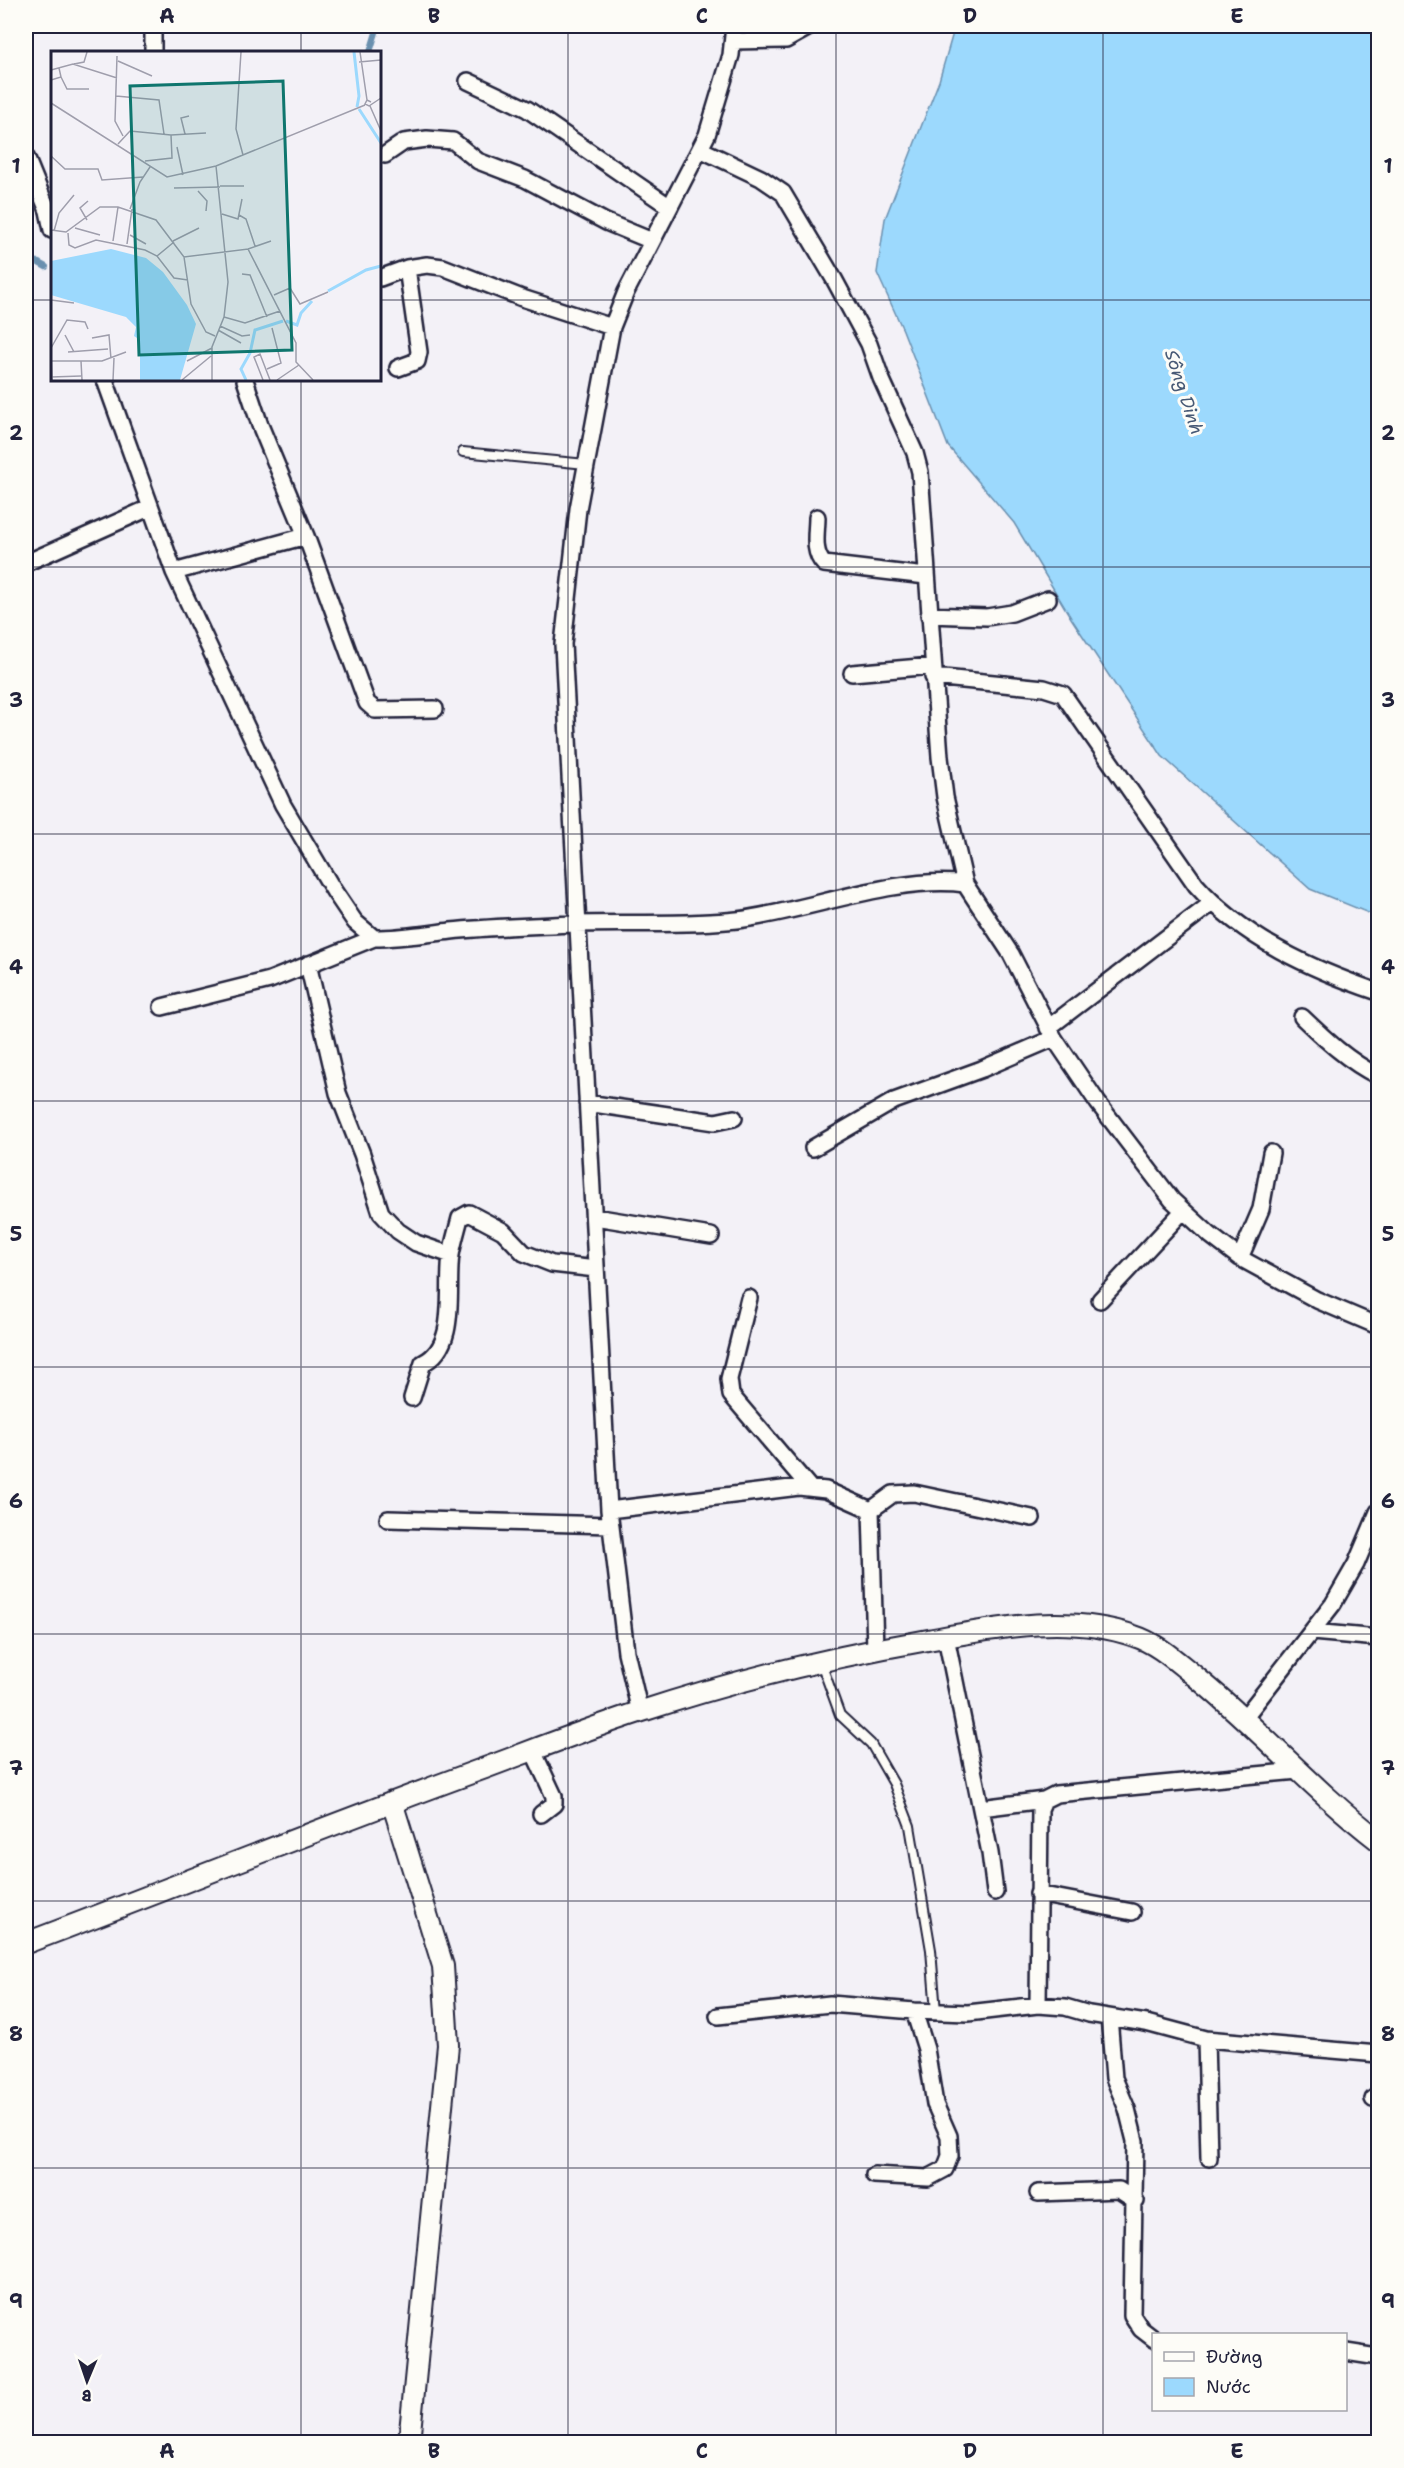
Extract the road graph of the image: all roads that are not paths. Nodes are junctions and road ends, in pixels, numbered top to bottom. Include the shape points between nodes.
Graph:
1 (153, 26) edge
2 (811, 26) edge
3 (734, 33) edge
4 (153, 51) edge
5 (468, 81) dead end
6 (700, 149) junction
7 (384, 155) dead end
8 (26, 157) edge
9 (670, 207) junction
10 (51, 225) edge
11 (652, 241) junction
12 (407, 268) junction
13 (381, 278) edge
14 (612, 327) junction
15 (398, 368) dead end
16 (105, 381) edge
17 (245, 381) edge
18 (464, 452) dead end
19 (586, 464) junction
20 (149, 508) junction
21 (817, 516) dead end
22 (306, 536) junction
23 (26, 563) edge
24 (174, 572) junction
25 (926, 576) junction
26 (1048, 599) dead end
27 (929, 615) junction
28 (933, 672) junction
29 (852, 673) dead end
30 (435, 709) dead end
31 (965, 884) junction
32 (1212, 903) junction
33 (577, 924) junction
34 (374, 938) junction
35 (308, 964) junction
36 (1378, 992) edge
37 (162, 1007) dead end
38 (1302, 1017) dead end
39 (1051, 1033) junction
40 (1378, 1076) edge
41 (587, 1103) junction
42 (734, 1118) dead end
43 (813, 1148) dead end
44 (1271, 1153) dead end
45 (1183, 1211) junction
46 (595, 1216) junction
47 (711, 1236) dead end
48 (451, 1255) junction
49 (1240, 1258) junction
50 (596, 1269) junction
51 (749, 1298) dead end
52 (1101, 1300) dead end
53 (1378, 1326) edge
54 (412, 1398) dead end
55 (810, 1488) junction
56 (871, 1510) junction
57 (1378, 1512) edge
58 (610, 1518) junction
59 (1032, 1518) dead end
60 (388, 1519) dead end
61 (1312, 1632) junction
62 (946, 1637) junction
63 (1378, 1638) edge
64 (875, 1649) junction
65 (820, 1663) junction
66 (640, 1712) junction
67 (1244, 1718) junction
68 (533, 1750) junction
69 (1298, 1771) junction
70 (1044, 1800) junction
71 (392, 1802) junction
72 (981, 1808) junction
73 (541, 1814) dead end
74 (1378, 1840) edge
75 (995, 1892) dead end
76 (1038, 1894) junction
77 (1132, 1912) dead end
78 (26, 1943) edge
79 (1038, 2005) junction
80 (914, 2011) junction
81 (936, 2012) junction
82 (718, 2016) dead end
83 (1109, 2018) junction
84 (1206, 2038) junction
85 (1378, 2054) edge
86 (1209, 2158) dead end
87 (874, 2175) dead end
88 (1038, 2193) dead end
89 (1136, 2201) junction
90 (1152, 2337) edge
91 (1347, 2352) edge
92 (1378, 2357) edge
93 (409, 2442) edge

1 - 4 street
2 - 3 street via 786,40 763,42
3 - 6 street via 731,55
5 - 9 street via 527,109
6 - 9 street
6 - 25 street via 783,193 851,308 915,453 920,472
7 - 11 street via 404,142 453,141 478,161 525,179 606,222
8 - 10 street
9 - 11 street
11 - 14 street
12 - 13 street
12 - 14 street via 444,267
12 - 15 street via 419,352 417,361
14 - 19 street
16 - 20 street
17 - 22 street
18 - 19 lane
19 - 33 street via 563,644
20 - 23 street
20 - 24 street
21 - 25 street via 816,545 818,558 824,564
22 - 24 street
22 - 30 street via 367,703 375,710
24 - 34 street via 283,805 334,891 356,922
25 - 27 street
26 - 27 street via 1012,613 987,617
27 - 28 street
28 - 29 street
28 - 31 street via 945,797
28 - 32 street via 1063,694
31 - 33 street via 940,880 886,888 789,912 735,920
31 - 39 street via 1011,954
32 - 36 street via 1275,948
32 - 39 street
33 - 34 street
33 - 41 street
34 - 35 street
35 - 37 street via 270,980
35 - 48 street via 338,1093 381,1213 416,1243
38 - 40 street via 1337,1050
39 - 43 street via 981,1069 894,1101
39 - 45 street via 1098,1103
41 - 42 street via 715,1122
41 - 46 street
44 - 49 street via 1261,1209
45 - 49 street
45 - 52 street
46 - 47 street
46 - 50 street
48 - 50 street via 460,1218 469,1213 503,1231 524,1253 552,1264
48 - 54 street via 442,1347 435,1358 423,1363
49 - 53 street via 1317,1300
50 - 58 street
51 - 55 street via 729,1379 731,1395
55 - 56 street via 826,1490
55 - 58 street
56 - 59 street via 893,1494 914,1493
56 - 64 street
57 - 61 street via 1344,1587
58 - 60 street
58 - 66 street via 626,1652
61 - 63 street
61 - 67 street
62 - 64 street
62 - 67 street via 1051,1624 1094,1625 1136,1636 1158,1647
62 - 72 street
64 - 65 street
65 - 66 street
65 - 81 lane via 840,1715 871,1744 894,1784 910,1826 931,1950
66 - 68 street
67 - 69 street
68 - 71 street
68 - 73 street via 554,1796 554,1804
69 - 70 street via 1056,1794
69 - 74 street
70 - 72 street
70 - 76 street via 1040,1809
71 - 78 street
71 - 93 street via 443,1966 448,2044
72 - 75 street
76 - 77 street
76 - 79 street
79 - 81 street via 968,2013
79 - 83 street
80 - 81 street
80 - 82 street via 830,2004
80 - 87 street via 926,2049 935,2104 949,2136 950,2156 945,2169 928,2178
83 - 84 street
83 - 89 street via 1114,2078 1135,2141
84 - 85 street
84 - 86 street
88 - 89 street via 1119,2190
89 - 90 street via 1132,2315
91 - 92 street

